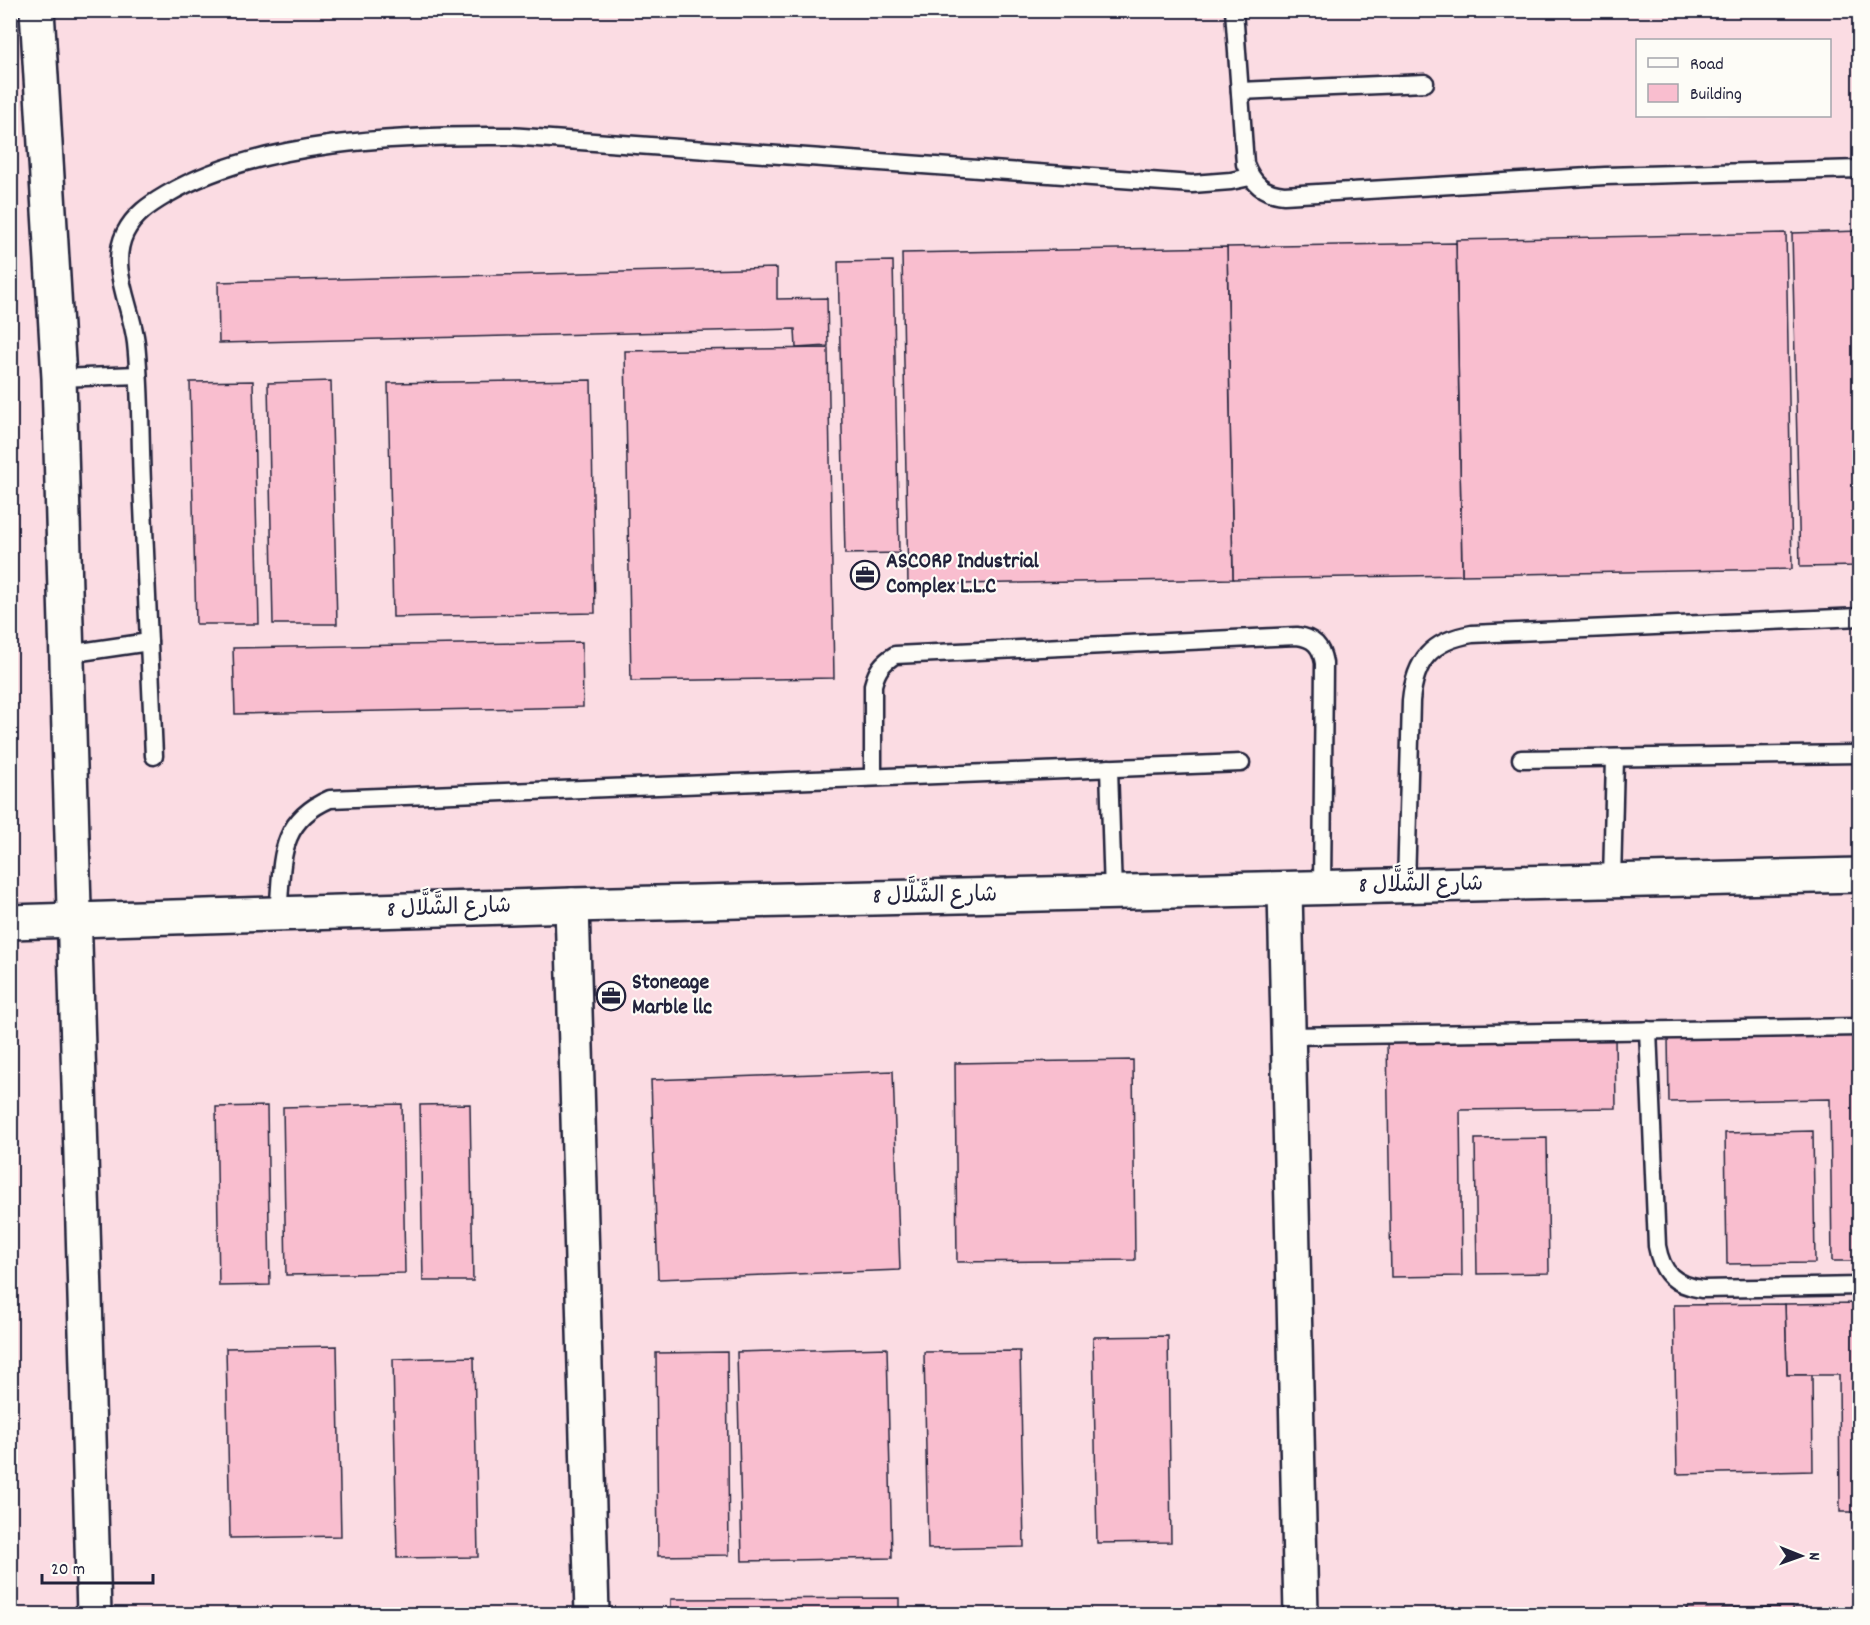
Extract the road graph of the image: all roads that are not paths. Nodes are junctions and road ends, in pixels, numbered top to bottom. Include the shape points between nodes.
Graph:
1 (37, 10) edge
2 (1234, 10) edge
3 (1425, 83) dead end
4 (1240, 91) junction
5 (1860, 169) edge
6 (1250, 177) junction
7 (138, 375) junction
8 (59, 378) junction
9 (1860, 616) edge
10 (149, 642) junction
11 (67, 654) junction
12 (1860, 754) edge
13 (154, 756) dead end
14 (1615, 758) junction
15 (1521, 759) dead end
16 (1241, 763) dead end
17 (1109, 768) junction
18 (873, 777) junction
19 (1860, 874) edge
20 (1612, 881) junction
21 (1406, 887) junction
22 (1322, 889) junction
23 (1285, 890) junction
24 (1113, 893) junction
25 (572, 906) junction
26 (278, 914) junction
27 (74, 920) junction
28 (10, 922) edge
29 (1860, 1027) edge
30 (1648, 1030) junction
31 (1288, 1036) junction
32 (1860, 1286) edge
33 (94, 1614) edge
34 (592, 1614) edge
35 (1301, 1614) edge

1 - 8 street
2 - 4 lane
3 - 4 lane
4 - 6 lane via 1245,164
5 - 6 lane via 1605,176 1284,195 1271,194
6 - 7 lane via 1192,184 509,136 397,138 286,153 190,181 135,218 119,250 118,268 132,319
7 - 8 lane
7 - 10 lane
8 - 11 street
9 - 21 lane via 1472,634 1452,637 1435,647 1421,662 1413,681
10 - 11 lane
10 - 13 lane
11 - 27 street
12 - 14 lane
14 - 15 lane
14 - 20 lane
16 - 17 lane
17 - 18 lane
17 - 24 lane
18 - 22 lane via 873,685 876,672 895,655 1308,638 1323,653 1324,663
18 - 26 lane via 330,799 313,806 290,832 284,849
19 - 20 street, شارع الشَّلَّال 8
20 - 21 street, شارع الشَّلَّال 8
21 - 22 street, شارع الشَّلَّال 8
22 - 23 street, شارع الشَّلَّال 8
23 - 24 street, شارع الشَّلَّال 8
23 - 31 street
24 - 25 street, شارع الشَّلَّال 8
25 - 26 street, شارع الشَّلَّال 8
25 - 34 street
26 - 27 street, شارع الشَّلَّال 8
27 - 28 street, شارع الشَّلَّال 8
27 - 33 street
29 - 30 lane
30 - 31 lane
30 - 32 lane via 1657,1246 1666,1272 1689,1287 1702,1289
31 - 35 street

